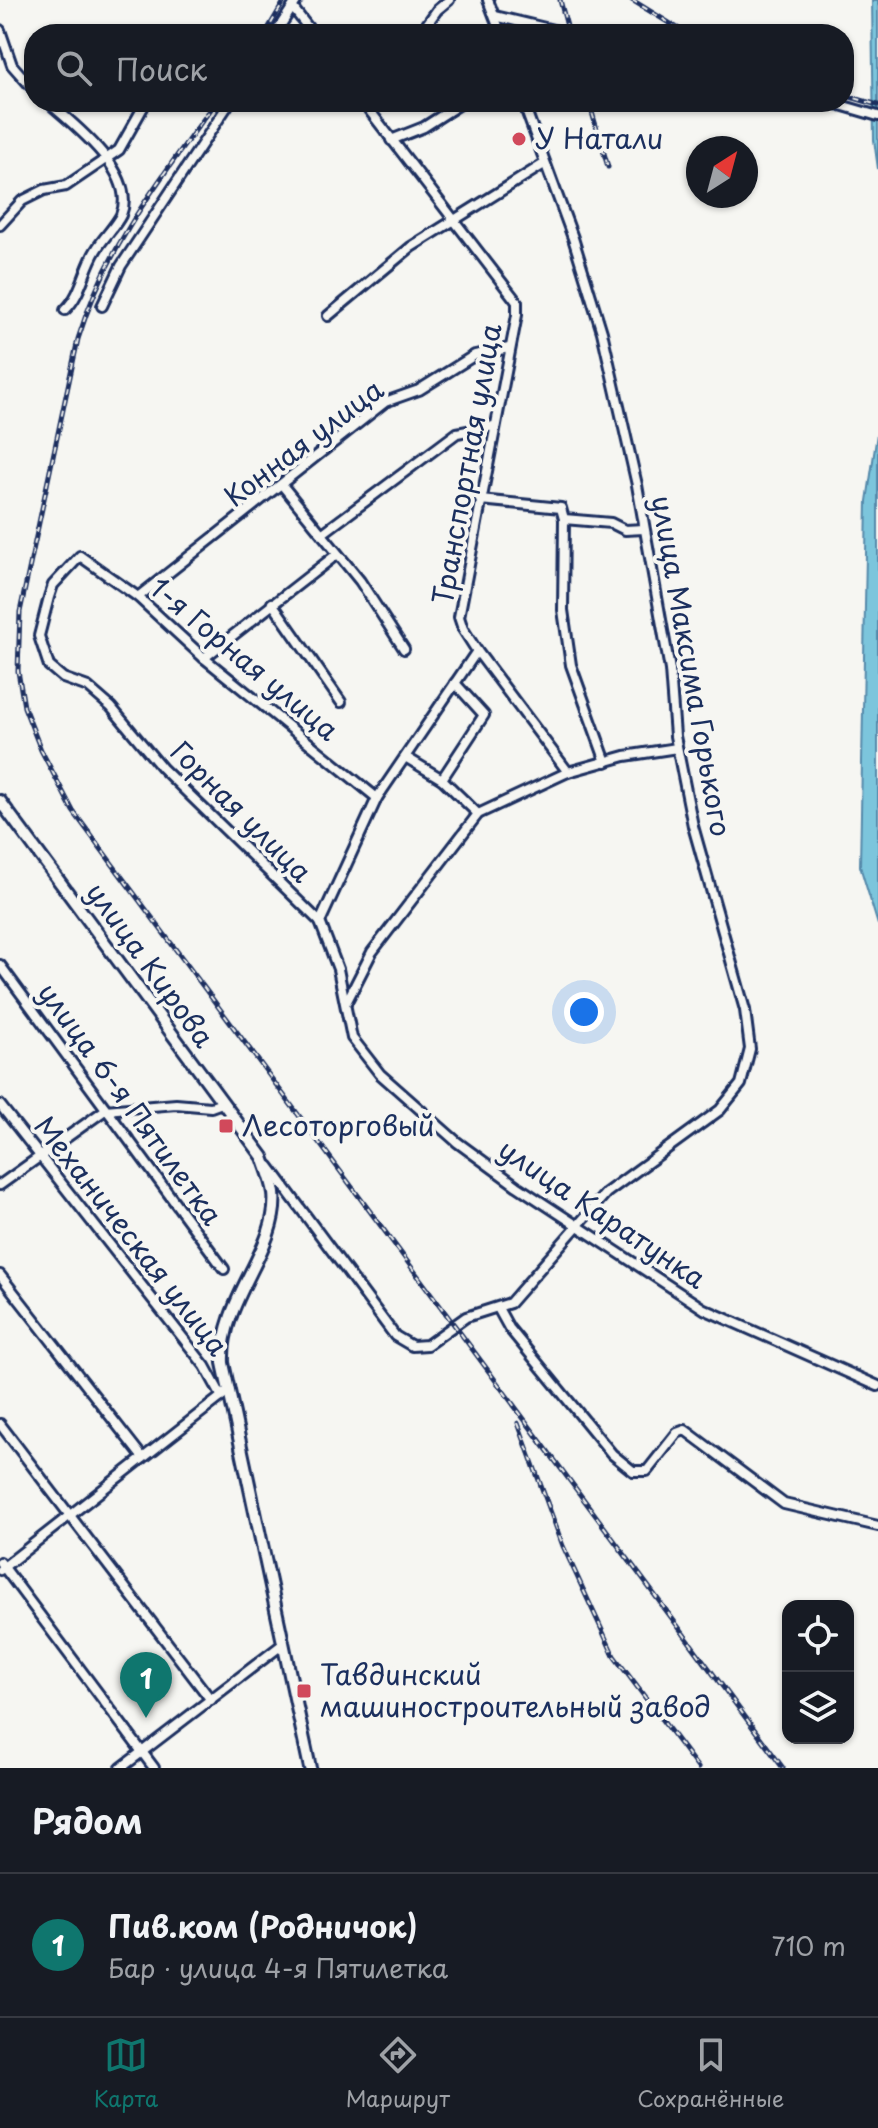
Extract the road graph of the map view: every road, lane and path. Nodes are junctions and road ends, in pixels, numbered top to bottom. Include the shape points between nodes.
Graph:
1 (449, 0) edge
2 (488, 0) edge
3 (295, 4) edge
4 (495, 16) junction
5 (282, 24) edge
6 (307, 24) edge
7 (427, 24) edge
8 (498, 24) edge
9 (528, 24) edge
10 (0, 30) edge
11 (24, 79) edge
12 (854, 109) edge
13 (58, 112) edge
14 (140, 112) edge
15 (223, 112) edge
16 (370, 112) edge
17 (447, 112) edge
18 (526, 112) edge
19 (878, 116) edge
20 (391, 140) junction
21 (107, 159) junction
22 (544, 164) junction
23 (454, 220) junction
24 (0, 225) edge
25 (102, 306) dead end
26 (65, 310) dead end
27 (328, 316) dead end
28 (509, 348) junction
29 (494, 426) junction
30 (282, 485) junction
31 (480, 500) junction
32 (564, 519) junction
33 (644, 529) junction
34 (323, 533) junction
35 (336, 555) junction
36 (138, 597) junction
37 (272, 603) junction
38 (404, 649) dead end
39 (477, 651) junction
40 (204, 658) junction
41 (54, 671) joint
42 (455, 683) junction
43 (341, 702) dead end
44 (677, 748) junction
45 (407, 758) junction
46 (606, 762) junction
47 (568, 772) junction
48 (442, 779) junction
49 (377, 798) junction
50 (0, 801) edge
51 (478, 814) junction
52 (320, 922) junction
53 (0, 965) edge
54 (346, 1002) junction
55 (348, 1019) joint
56 (222, 1103) junction
57 (0, 1105) edge
58 (105, 1110) junction
59 (39, 1156) junction
60 (263, 1157) junction
61 (0, 1185) edge
62 (576, 1225) junction
63 (224, 1269) dead end
64 (0, 1275) edge
65 (498, 1308) junction
66 (395, 1336) joint
67 (878, 1386) edge
68 (226, 1394) junction
69 (0, 1424) edge
70 (143, 1458) junction
71 (71, 1516) junction
72 (878, 1526) edge
73 (1, 1567) edge
74 (283, 1644) junction
75 (211, 1700) junction
76 (143, 1752) junction
77 (121, 1768) edge
78 (154, 1768) edge
79 (310, 1768) edge

1 - 7 street
2 - 4 street
3 - 5 street
3 - 6 street
4 - 8 street
4 - 9 street
10 - 11 street via 12,65
12 - 19 street
13 - 21 street
14 - 21 street via 119,150
15 - 25 street via 121,266
16 - 20 street
17 - 20 street
18 - 22 street, улица Максима Горького
20 - 23 street
21 - 24 street via 66,186 22,201
21 - 26 street via 118,176 121,214
22 - 23 street
22 - 33 street, улица Максима Горького via 602,332
23 - 27 street via 411,247
23 - 28 street, Транспортная улица via 517,302
28 - 29 street, Транспортная улица
28 - 30 street, Конная улица via 475,355 419,390 385,402
29 - 31 street, Транспортная улица
29 - 34 street via 457,433
30 - 34 street
30 - 36 street, Конная улица
31 - 32 street via 537,508 554,505
31 - 39 street, Транспортная улица via 459,617
32 - 33 street
32 - 46 street via 563,610 571,665
33 - 44 street, улица Максима Горького via 670,670
34 - 35 street
35 - 37 street
35 - 38 street via 360,581
36 - 40 street, 1-я Горная улица
36 - 41 street, 1-я Горная улица via 80,556 53,585 39,636 40,649
37 - 40 street
37 - 43 street
39 - 42 street
39 - 47 street, Транспортная улица
40 - 49 street, 1-я Горная улица
41 - 52 street, Горная улица via 88,687 111,707 162,768
42 - 45 street
42 - 48 street via 484,715
44 - 46 street
44 - 62 street, улица Максима Горького via 693,826 745,1010 747,1067 720,1110 606,1193
45 - 48 street
45 - 49 street
46 - 47 street
47 - 51 street
48 - 51 street
49 - 52 street
50 - 56 main road, улица Кирова
51 - 54 street via 372,952
52 - 54 street, Горная улица
53 - 58 street, улица 6-я Пятилетка
54 - 55 street, Горная улица
55 - 62 street, улица Каратунка via 352,1038 380,1074 457,1142
56 - 58 street
56 - 60 main road, улица Кирова
57 - 59 street, Механическая улица
58 - 59 street
58 - 63 street, улица 6-я Пятилетка
59 - 61 street
59 - 68 street, Механическая улица
60 - 66 street, улица Кирова
60 - 68 main road, улица Кирова via 274,1208 226,1324
62 - 65 street, улица Максима Горького via 522,1293
62 - 67 street, улица Каратунка via 704,1309
64 - 70 street
65 - 66 street, улица Максима Горького via 466,1317 427,1345 412,1346
65 - 72 street via 518,1340 628,1469 647,1471 685,1430 784,1504
68 - 70 street
68 - 74 main road, Механическая улица
69 - 71 street
70 - 71 street
71 - 73 street
71 - 75 street
73 - 76 street
74 - 75 street
74 - 79 main road, Механическая улица
75 - 76 street
76 - 77 street
76 - 78 street

